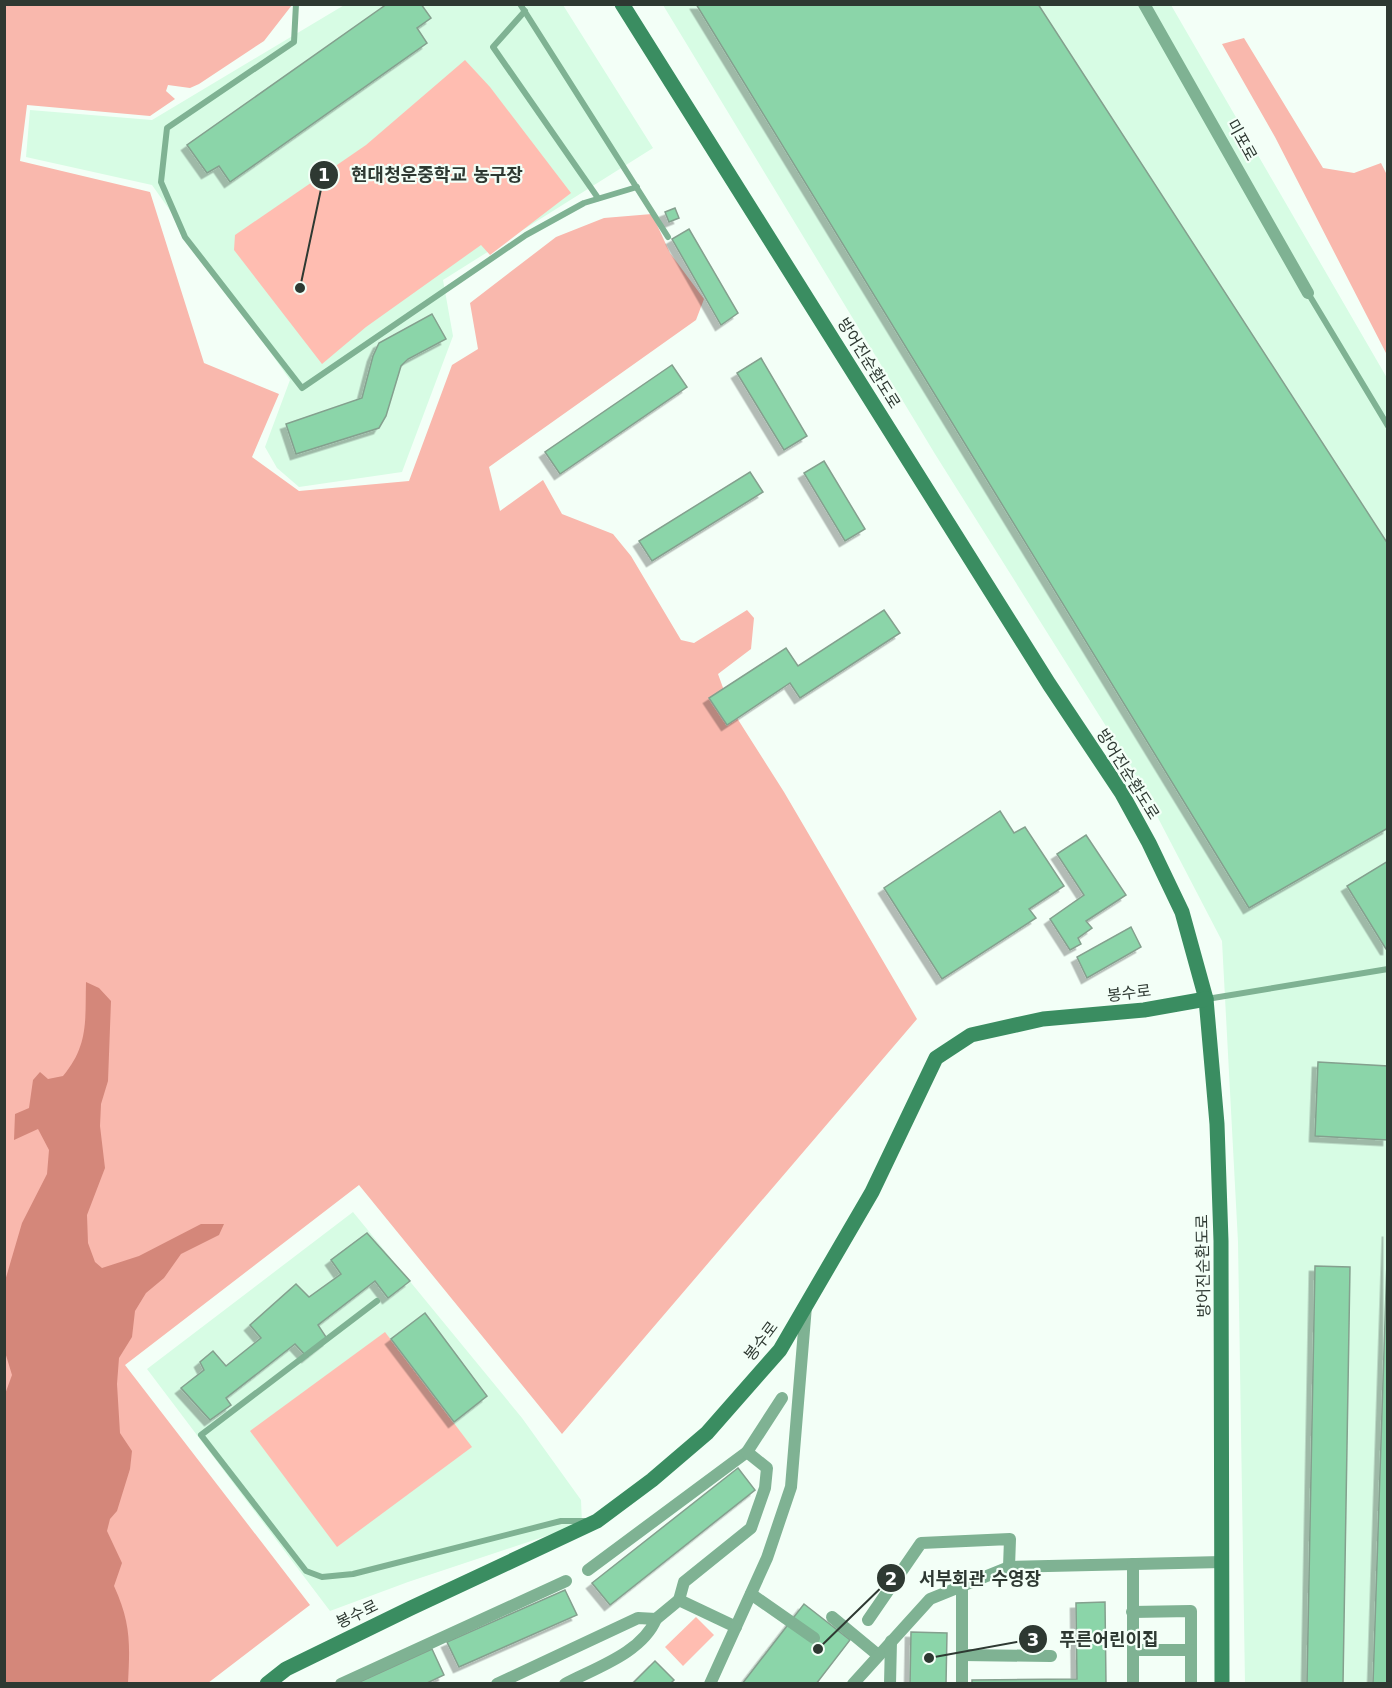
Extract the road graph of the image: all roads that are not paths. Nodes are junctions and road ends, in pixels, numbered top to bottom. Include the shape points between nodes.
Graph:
1 (296, 4) edge
2 (520, 4) edge
3 (622, 4) edge
4 (1144, 4) edge
5 (525, 11) junction
6 (637, 187) junction
7 (598, 198) junction
8 (668, 237) dead end
9 (1308, 293) joint
10 (1388, 426) edge
11 (1388, 969) edge
12 (1206, 999) junction
13 (377, 1301) dead end
14 (806, 1306) junction
15 (782, 1398) dead end
16 (747, 1452) junction
17 (597, 1521) junction
18 (1222, 1562) junction
19 (1133, 1564) junction
20 (1009, 1567) junction
21 (588, 1570) dead end
22 (566, 1581) dead end
23 (962, 1585) junction
24 (751, 1594) junction
25 (679, 1600) junction
26 (1132, 1612) junction
27 (832, 1617) dead end
28 (656, 1619) junction
29 (868, 1620) dead end
30 (736, 1627) junction
31 (814, 1638) dead end
32 (891, 1641) junction
33 (1133, 1650) junction
34 (1191, 1650) junction
35 (878, 1655) junction
36 (962, 1655) junction
37 (1051, 1656) dead end
38 (267, 1683) edge
39 (341, 1683) edge
40 (497, 1683) edge
41 (565, 1683) edge
42 (710, 1683) edge
43 (853, 1683) edge
44 (890, 1683) edge
45 (962, 1683) edge
46 (1133, 1683) edge
47 (1191, 1683) edge
48 (1222, 1683) edge

1 - 7 lane via 294,42 166,128 160,182 185,237 302,388 526,235
2 - 5 lane
3 - 12 main road, 방어진순환도로 via 1043,675 1121,792 1182,912
4 - 9 street, 미포로
5 - 6 lane
5 - 7 lane via 493,46
6 - 7 lane
6 - 8 lane
9 - 10 lane
11 - 12 lane
12 - 14 main road, 봉수로 via 1144,1010 1033,1021 971,1035 936,1058 872,1192
12 - 18 main road, 방어진순환도로 via 1217,1124 1221,1241
13 - 17 lane via 201,1435 306,1571 322,1577 353,1574 561,1521
14 - 17 main road, 봉수로 via 780,1350 707,1433
14 - 24 street via 791,1487
15 - 16 street
16 - 21 street
16 - 25 street via 767,1468 752,1528 684,1582
17 - 38 main road, 봉수로 via 286,1669
18 - 19 street
18 - 48 main road, 방어진순환도로
19 - 20 street
19 - 26 street
20 - 23 street
20 - 29 street via 1010,1539 921,1543
22 - 39 street
23 - 32 street via 930,1599
23 - 36 street
24 - 30 street
24 - 31 street
25 - 28 street
25 - 30 street
26 - 33 street
26 - 34 street via 1191,1611
27 - 35 street
28 - 40 street via 638,1618
28 - 41 street via 650,1634 617,1657
30 - 42 street
32 - 35 street
32 - 44 street
33 - 34 street
33 - 46 street
34 - 47 street
35 - 43 street
36 - 37 street
36 - 45 street

